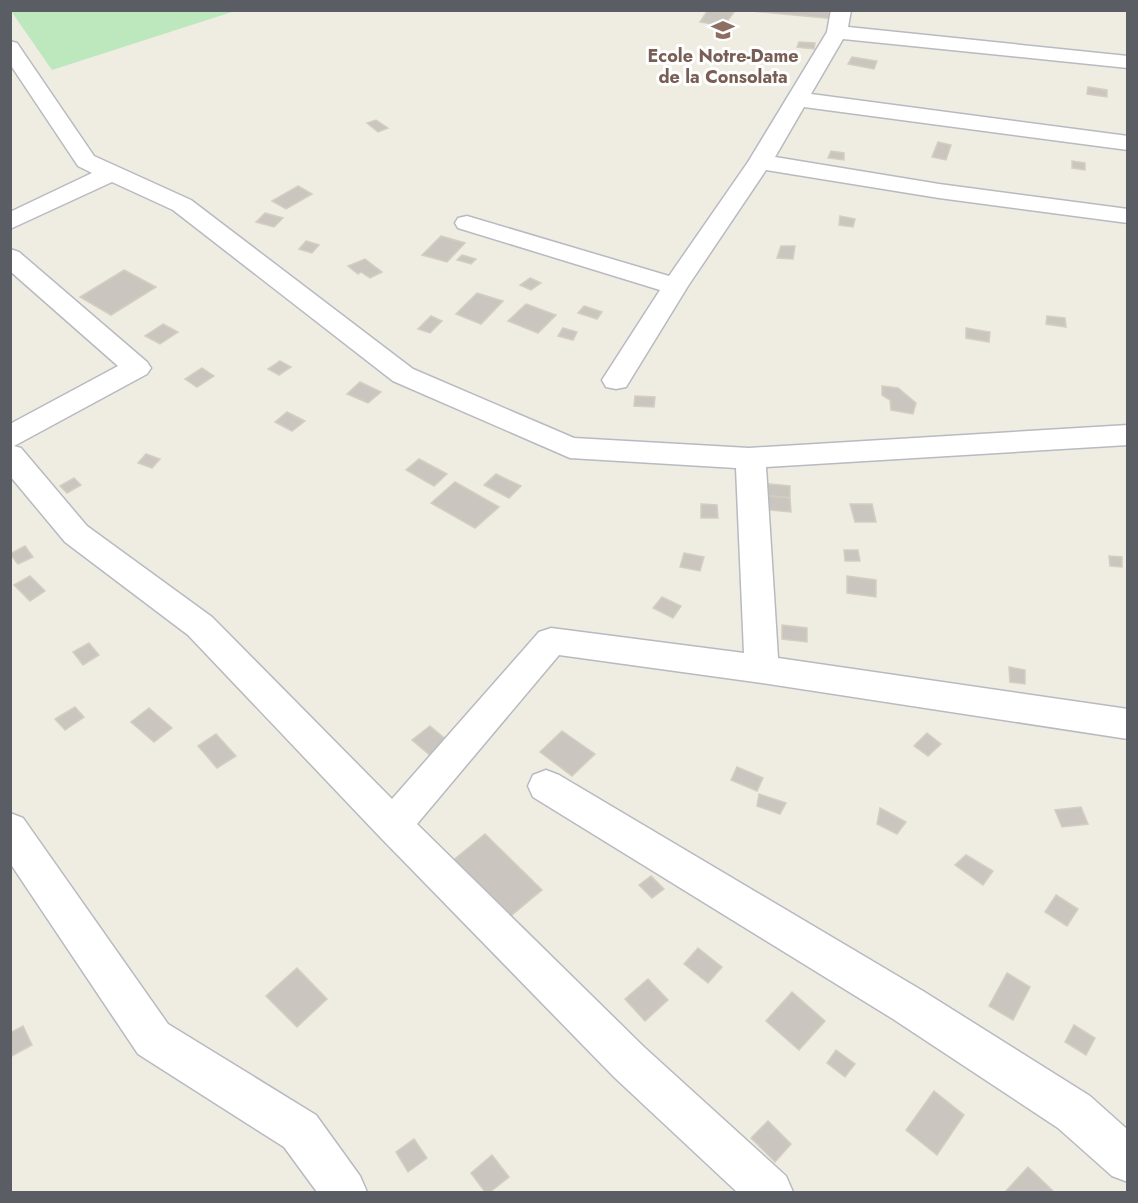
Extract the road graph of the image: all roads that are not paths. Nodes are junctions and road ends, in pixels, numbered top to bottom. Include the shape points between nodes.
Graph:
1 (839, 21) edge
2 (10, 47) edge
3 (1128, 62) edge
4 (33, 81) junction
5 (10, 89) edge
6 (796, 99) junction
7 (1128, 143) edge
8 (760, 162) junction
9 (111, 173) junction
10 (1128, 216) edge
11 (10, 222) edge
12 (466, 223) dead end
13 (10, 257) edge
14 (675, 286) junction
15 (616, 380) dead end
16 (10, 437) edge
17 (1123, 444) edge
18 (10, 455) edge
19 (749, 458) junction
20 (762, 669) junction
21 (1128, 724) edge
22 (546, 786) dead end
23 (393, 825) junction
24 (10, 830) edge
25 (1128, 1160) edge
26 (344, 1192) edge
27 (770, 1192) edge

1 - 3 street
1 - 6 street
2 - 4 street
4 - 5 street
4 - 9 street via 86,161
6 - 7 street
6 - 8 street
8 - 10 street
8 - 14 street
9 - 11 street
9 - 19 street via 182,205 403,375 570,448
12 - 14 street
13 - 16 street via 137,368
14 - 15 street
17 - 19 street
18 - 23 street via 76,534 200,626
19 - 20 street
20 - 21 street
20 - 23 street via 551,641
22 - 25 street via 908,1005 1074,1112
23 - 27 street via 629,1062
24 - 26 street via 153,1039 300,1131

